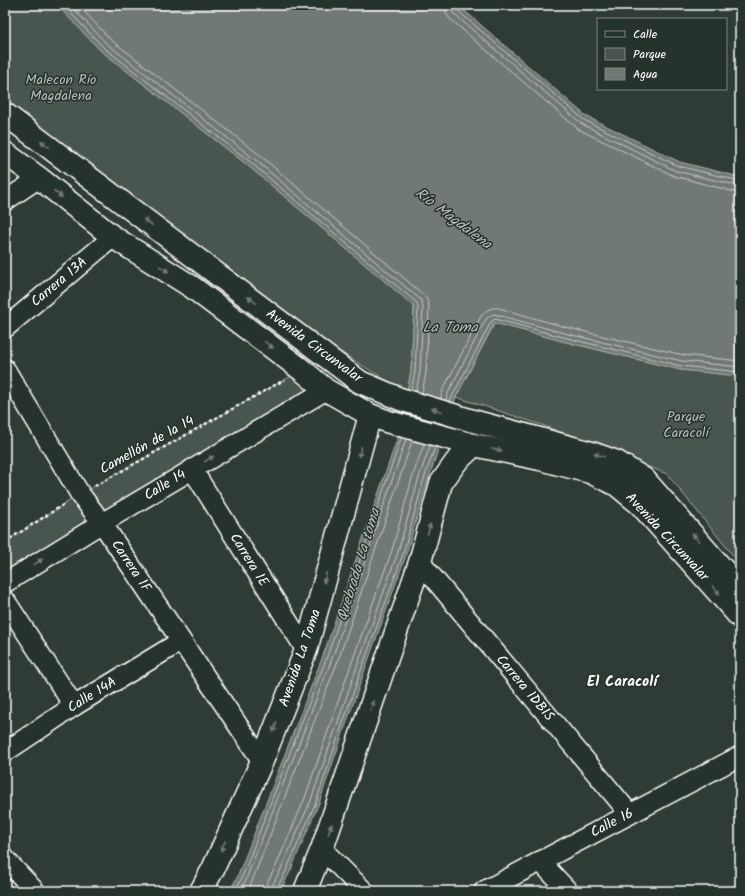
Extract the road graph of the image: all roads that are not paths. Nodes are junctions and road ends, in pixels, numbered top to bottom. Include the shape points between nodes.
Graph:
1 (5, 114) edge
2 (5, 153) edge
3 (39, 178) junction
4 (5, 201) edge
5 (113, 237) junction
6 (5, 328) edge
7 (5, 369) edge
8 (326, 390) junction
9 (380, 418) junction
10 (466, 443) junction
11 (192, 469) junction
12 (102, 523) junction
13 (420, 562) junction
14 (5, 583) edge
15 (740, 589) edge
16 (5, 600) edge
17 (740, 617) edge
18 (181, 641) junction
19 (306, 650) junction
20 (74, 706) junction
21 (5, 752) edge
22 (740, 756) edge
23 (262, 761) junction
24 (630, 814) junction
25 (322, 849) junction
26 (540, 861) junction
27 (6, 862) edge
28 (35, 891) edge
29 (201, 891) edge
30 (305, 891) edge
31 (364, 891) edge
32 (484, 891) edge
33 (568, 891) edge

15 -> 1 main road, Avenida Circunvalar via 644,479 617,462 592,453 400,399 360,382
2 - 3 main road, Avenida Circunvalar
3 - 4 street
3 -> 5 main road, Avenida Circunvalar
5 - 6 street, Carrera 13A
5 -> 8 main road, Avenida Circunvalar via 192,287
7 - 12 street, Carrera 1F via 80,494
8 - 9 main road, Avenida Circunvalar
11 -> 8 street, Calle 14
9 - 10 main road, Avenida Circunvalar
9 -> 19 main road, Avenida La Toma
13 -> 10 main road via 441,483
10 -> 17 main road, Avenida Circunvalar via 540,458 590,472 617,485 640,504
11 - 12 street, Calle 14
11 - 19 street, Carrera 1E
14 -> 12 street, Calle 14
12 - 18 street, Carrera 1F
13 - 24 street, Carrera 1DBIS
25 -> 13 main road
16 - 20 street
18 - 20 street, Calle 14A
18 - 23 street, Carrera 1F
19 -> 23 main road, Avenida La Toma
20 - 21 street, Calle 14A
22 - 24 street, Calle 16
23 -> 29 main road, Avenida La Toma
24 - 26 street, Calle 16
25 - 30 main road
25 - 31 street
26 - 32 street, Calle 16
26 - 33 street
27 - 28 street

